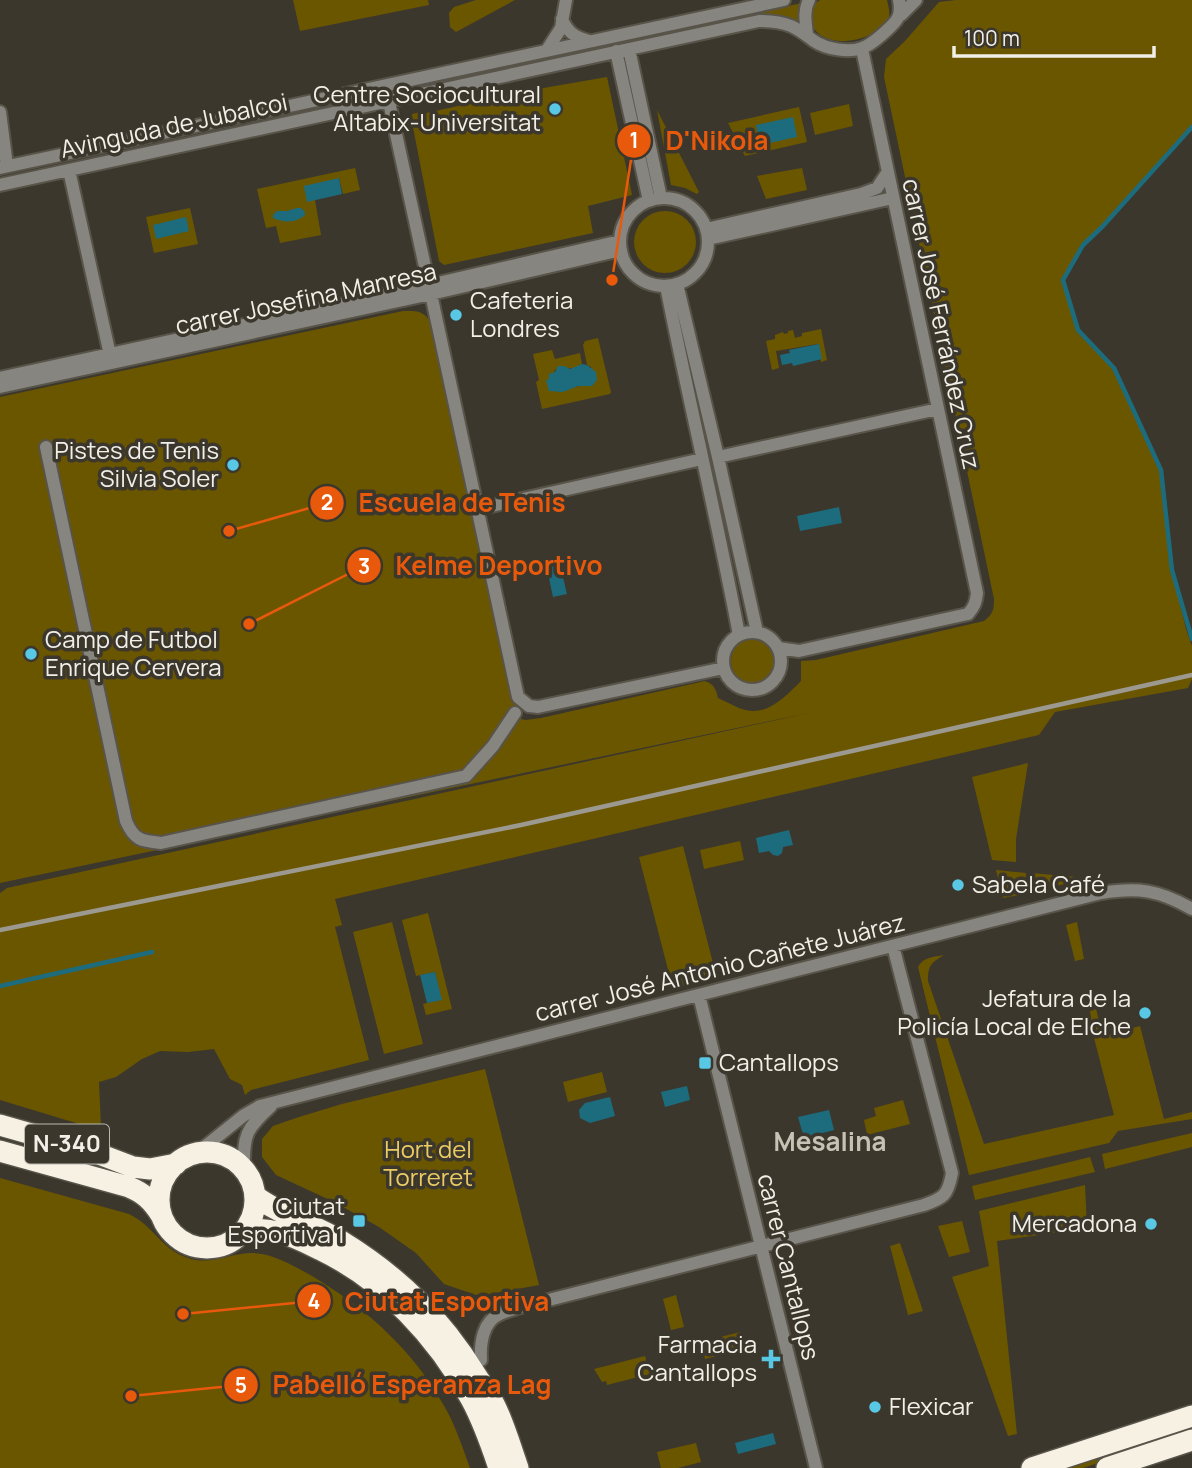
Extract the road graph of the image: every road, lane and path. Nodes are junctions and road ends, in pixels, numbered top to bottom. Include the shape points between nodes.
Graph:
1 (566, 0) edge
2 (784, 0) edge
3 (809, 0) edge
4 (899, 0) edge
5 (916, 0) edge
6 (901, 15) junction
7 (562, 19) junction
8 (807, 35) junction
9 (589, 41) junction
10 (862, 48) junction
11 (547, 50) junction
12 (622, 50) junction
13 (389, 102) junction
14 (0, 111) edge
15 (4, 167) edge
16 (69, 170) junction
17 (887, 173) junction
18 (0, 185) edge
19 (893, 198) junction
20 (655, 200) junction
21 (863, 205) junction
22 (898, 218) junction
23 (707, 234) junction
24 (620, 245) junction
25 (671, 285) junction
26 (430, 289) junction
27 (110, 355) junction
28 (0, 378) edge
29 (0, 387) edge
30 (938, 409) junction
31 (46, 447) dead end
32 (718, 457) junction
33 (702, 459) junction
34 (478, 509) junction
35 (757, 632) junction
36 (739, 635) junction
37 (778, 648) junction
38 (724, 668) junction
39 (519, 707) junction
40 (1192, 909) edge
41 (893, 946) junction
42 (699, 995) junction
43 (276, 1101) junction
44 (0, 1125) edge
45 (0, 1151) edge
46 (197, 1153) junction
47 (176, 1164) junction
48 (244, 1169) junction
49 (256, 1196) junction
50 (161, 1215) junction
51 (245, 1230) junction
52 (761, 1247) junction
53 (481, 1360) dead end
54 (1192, 1416) edge
55 (1192, 1440) edge
56 (499, 1468) edge
57 (518, 1468) edge
58 (816, 1468) edge
59 (1032, 1468) edge
60 (1107, 1468) edge

1 - 7 street
2 - 9 street, Avinguda de Jubalcoi
3 - 8 street
4 - 6 street
5 - 6 street
6 - 10 street via 876,41
7 - 9 street via 576,38
7 - 11 street
8 - 10 street, Avinguda de Jubalcoi via 825,46
8 - 12 street, Avinguda de Jubalcoi via 792,26 759,21
9 - 11 street, Avinguda de Jubalcoi
10 - 17 street, carrer José Ferrández Cruz
11 - 15 street, Avinguda de Jubalcoi
12 - 13 street, Avinguda de Jubalcoi
12 - 20 street
13 - 16 street, Avinguda de Jubalcoi
13 - 26 street
14 - 15 street
16 - 18 street, Avinguda de Jubalcoi
16 - 27 street
17 - 19 street, carrer José Ferrández Cruz
17 - 23 street via 877,188 861,194
19 - 21 street
19 - 22 street, carrer José Ferrández Cruz
20 - 23 street via 689,206
20 - 24 street via 631,214 624,223
21 - 22 street
21 - 23 street
22 - 30 street, carrer José Ferrández Cruz
23 - 25 street via 700,267 686,280
24 - 25 street via 633,273 653,284
24 - 26 street, carrer Josefina Manresa
25 - 32 street
25 - 33 street via 684,380
26 - 27 street, carrer Josefina Manresa
26 - 29 street, carrer Josefina Manresa
26 - 34 street
27 - 28 street, carrer Josefina Manresa
30 - 32 street
30 - 37 street, carrer José Ferrández Cruz via 977,593 974,607 968,614 816,648
31 - 39 street via 125,814 131,833 145,841 161,843 466,776 494,747
32 - 35 street
33 - 34 street
33 - 36 street
34 - 39 street
35 - 36 street
35 - 37 street
36 - 38 street via 725,649
37 - 38 street via 780,666 764,687 735,684
38 - 39 street via 538,707
40 - 41 street, carrer José Antonio Cañete Juárez via 1142,889 1105,893
41 - 42 street, carrer José Antonio Cañete Juárez
41 - 52 street via 952,1173 949,1190 924,1205
42 - 43 street, carrer José Antonio Cañete Juárez
42 - 52 street, carrer Cantallops
43 - 46 street, carrer José Antonio Cañete Juárez via 243,1116
43 - 48 street via 246,1135
44 - 47 highway, N-340 via 133,1167
45 - 50 highway, N-340 via 141,1192
46 - 47 highway, N-340
46 - 48 highway via 226,1156
47 - 50 highway via 160,1190
48 - 49 highway
49 - 51 highway via 254,1214
49 - 57 highway via 365,1256 417,1298 459,1349 495,1406
50 - 51 highway, N-340 via 177,1238 203,1248 231,1242
51 - 56 highway via 277,1231 333,1256 409,1314 471,1399
52 - 53 street via 497,1314 485,1329
52 - 58 street, carrer Cantallops
54 - 59 highway
55 - 60 highway

